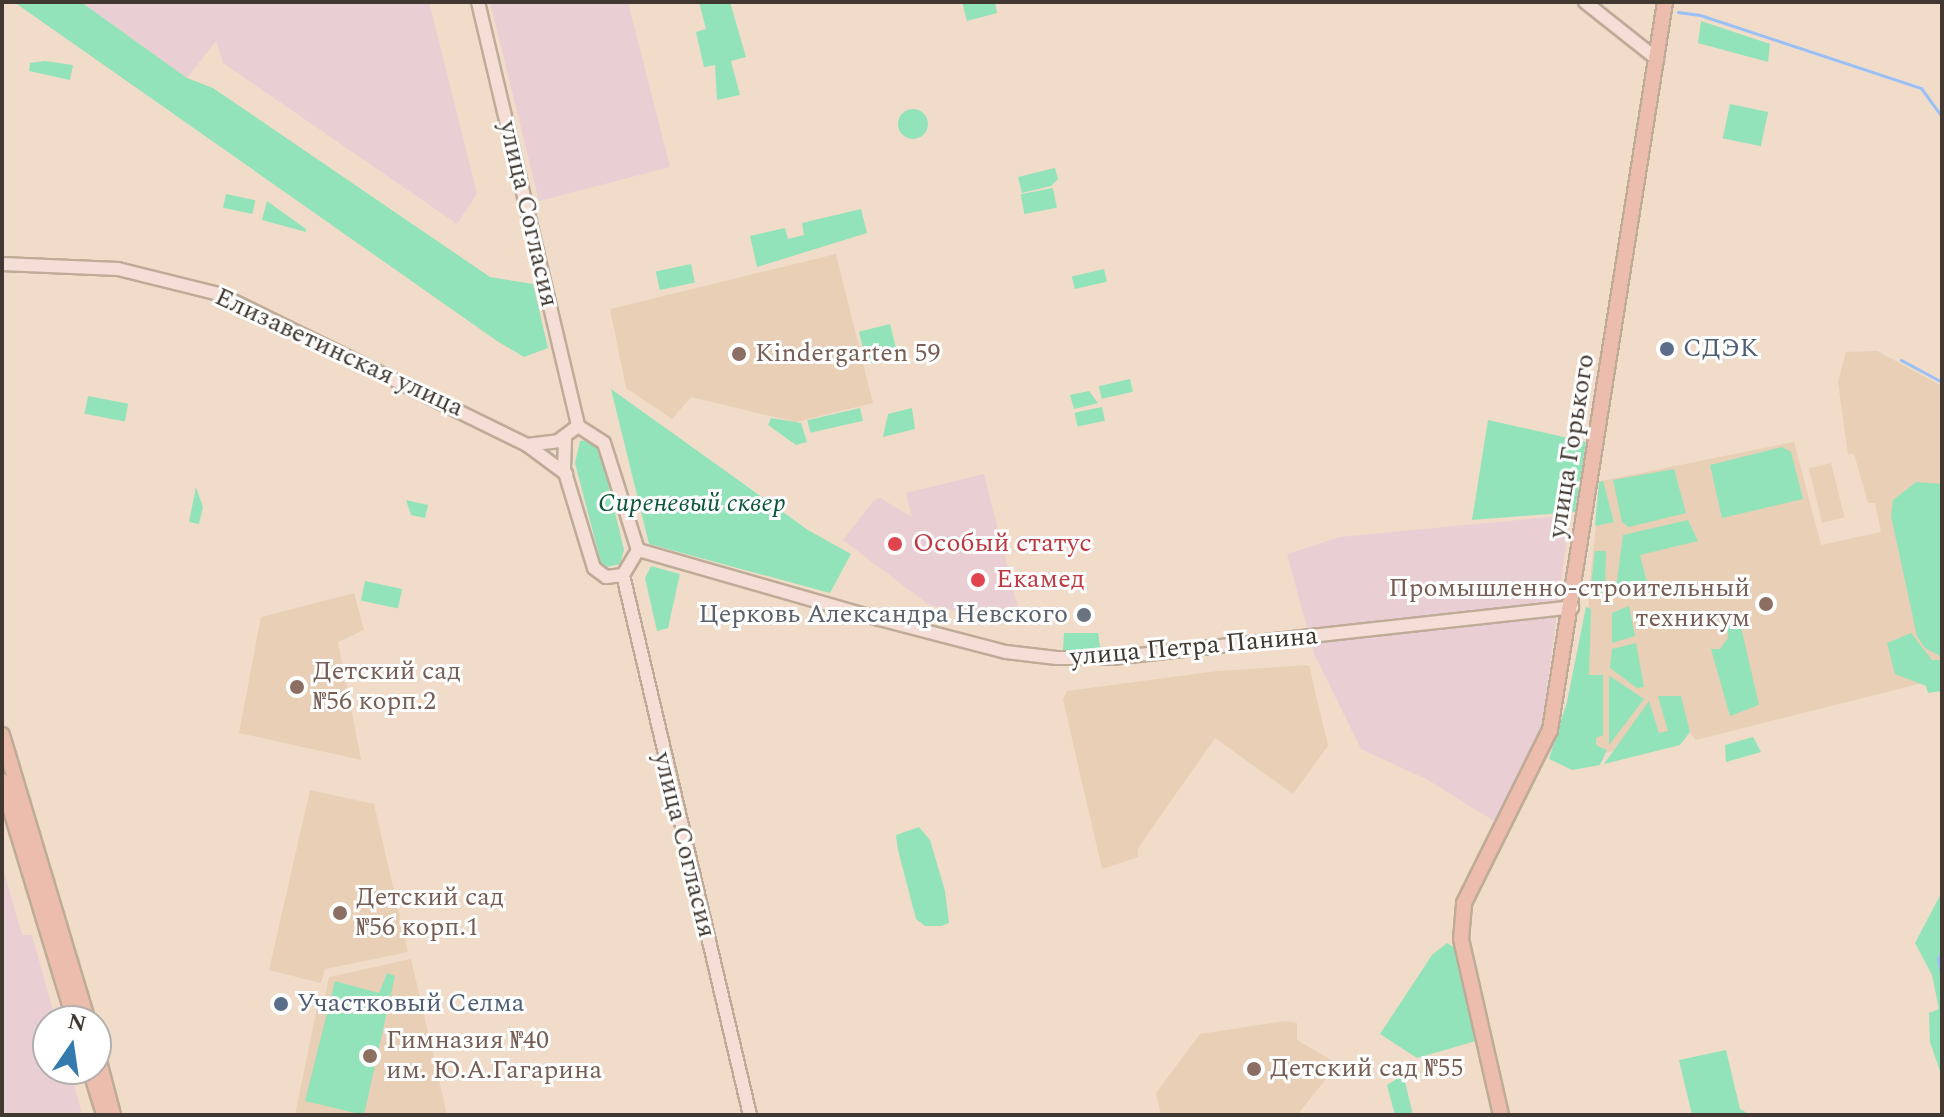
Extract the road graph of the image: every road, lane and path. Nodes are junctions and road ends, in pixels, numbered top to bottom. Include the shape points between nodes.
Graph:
1 (478, 2) edge
2 (1585, 2) edge
3 (1665, 2) edge
4 (1657, 59) junction
5 (2, 264) edge
6 (578, 426) junction
7 (565, 436) junction
8 (527, 445) junction
9 (566, 474) junction
10 (638, 550) junction
11 (623, 575) junction
12 (1572, 607) junction
13 (2, 735) edge
14 (2, 781) edge
15 (70, 1005) edge
16 (83, 1005) edge
17 (95, 1085) edge
18 (105, 1085) edge
19 (104, 1115) edge
20 (113, 1115) edge
21 (750, 1115) edge
22 (1501, 1115) edge

1 - 6 main road, улица Согласия
2 - 4 main road
3 - 4 main road, улица Горького
4 - 12 main road, улица Горького
5 - 8 main road, Елизаветинская улица via 118,269 219,294
6 - 7 main road
6 - 10 main road via 604,443
7 - 8 main road
7 - 9 main road
8 - 9 main road, Елизаветинская улица
9 - 11 main road via 594,568 606,577
10 - 11 main road
10 - 12 main road, улица Петра Панина via 1006,652 1057,658 1112,658
11 - 21 main road, улица Согласия
12 - 22 main road, улица Горького via 1545,745 1472,881 1464,908 1461,939
13 - 16 main road
14 - 15 main road
17 - 19 main road
18 - 20 main road

